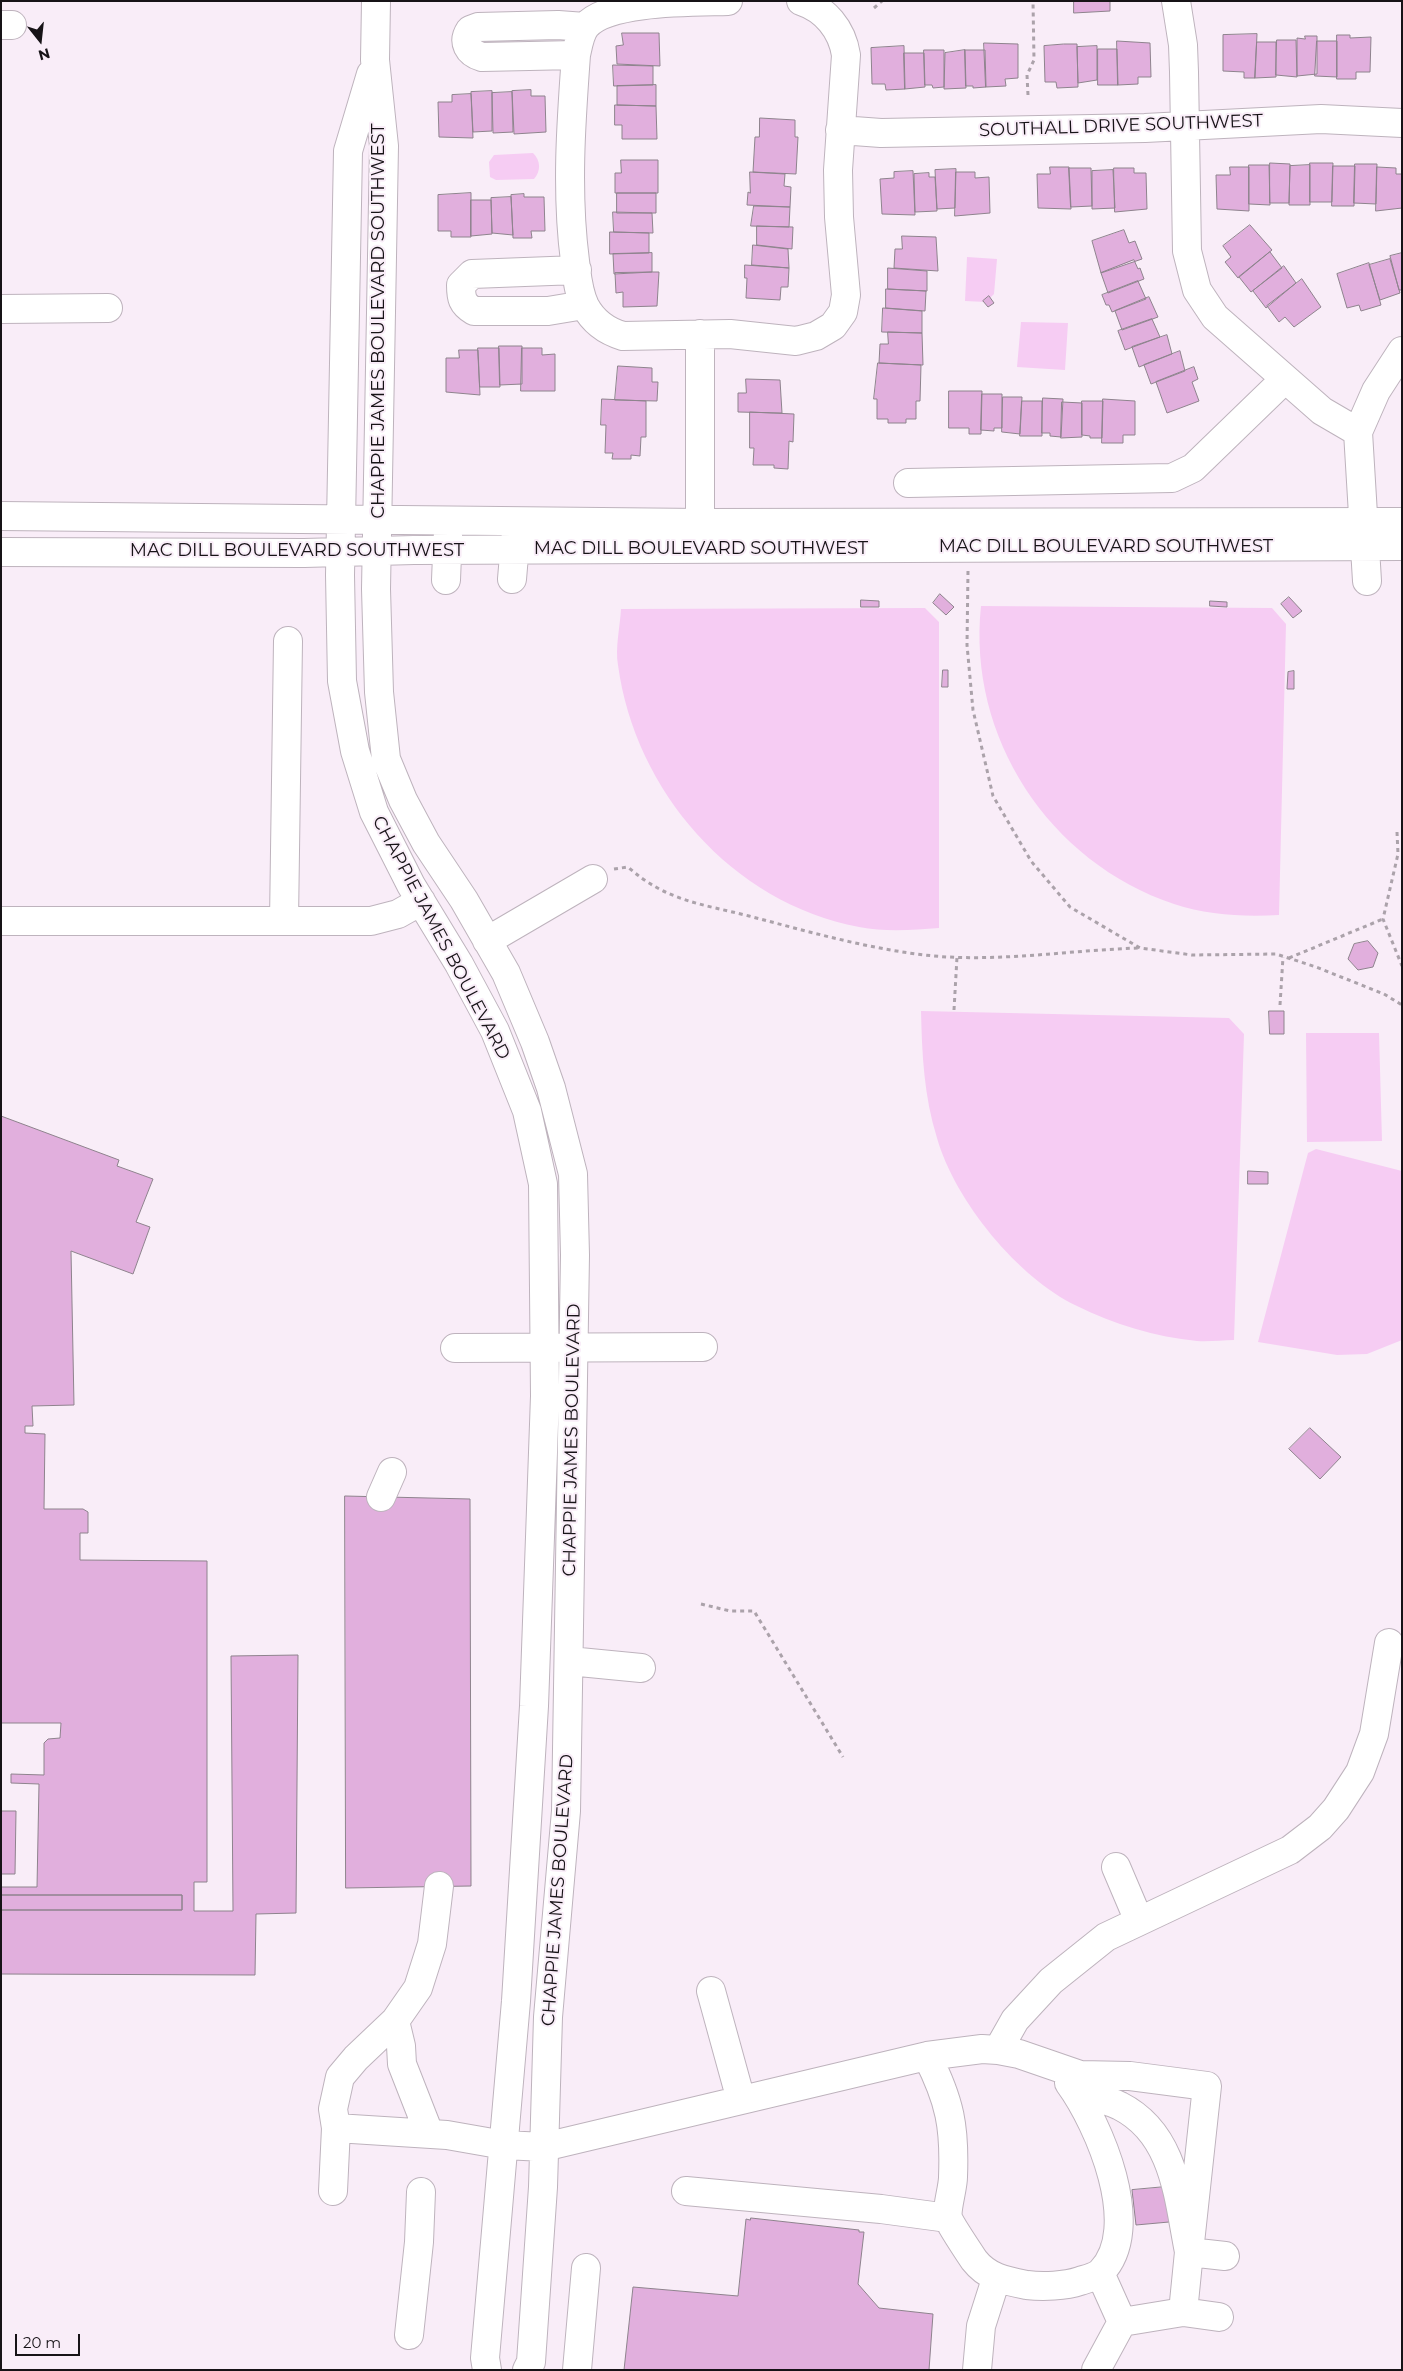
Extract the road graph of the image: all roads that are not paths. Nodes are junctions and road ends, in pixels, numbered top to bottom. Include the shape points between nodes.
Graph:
1 (376, 1) edge
2 (728, 1) edge
3 (801, 1) edge
4 (1176, 1) edge
5 (585, 27) junction
6 (576, 55) junction
7 (376, 60) junction
8 (1402, 123) edge
9 (1185, 125) junction
10 (840, 130) junction
11 (576, 270) junction
12 (584, 305) junction
13 (108, 308) dead end
14 (1, 309) edge
15 (700, 334) junction
16 (1402, 351) edge
17 (1285, 379) junction
18 (1358, 432) junction
19 (908, 483) dead end
20 (1, 516) edge
21 (341, 519) junction
22 (378, 519) junction
23 (448, 520) junction
24 (517, 521) junction
25 (701, 522) junction
26 (1402, 522) edge
27 (1363, 534) junction
28 (1402, 546) edge
29 (700, 549) junction
30 (446, 550) junction
31 (515, 550) junction
32 (1, 552) edge
33 (341, 552) junction
34 (378, 552) junction
35 (512, 579) dead end
36 (446, 580) dead end
37 (1367, 581) dead end
38 (288, 642) dead end
39 (593, 879) road end
40 (421, 901) junction
41 (1, 921) edge
42 (284, 921) junction
43 (487, 941) junction
44 (704, 1347) dead end
45 (455, 1348) dead end
46 (574, 1348) junction
47 (544, 1349) junction
48 (392, 1472) dead end
49 (381, 1497) dead end
50 (1389, 1642) dead end
51 (569, 1662) junction
52 (642, 1668) dead end
53 (1394, 1674) edge
54 (1116, 1867) dead end
55 (439, 1886) dead end
56 (1139, 1921) junction
57 (711, 1991) dead end
58 (395, 2022) junction
59 (998, 2050) junction
60 (927, 2056) junction
61 (1057, 2068) junction
62 (1076, 2093) junction
63 (741, 2100) junction
64 (336, 2128) junction
65 (429, 2133) junction
66 (504, 2145) junction
67 (544, 2148) junction
68 (686, 2190) dead end
69 (333, 2191) dead end
70 (421, 2192) dead end
71 (948, 2218) junction
72 (1188, 2252) junction
73 (1225, 2256) dead end
74 (586, 2268) dead end
75 (1100, 2274) junction
76 (996, 2279) junction
77 (1183, 2312) junction
78 (1219, 2317) dead end
79 (1122, 2322) junction
80 (409, 2335) dead end
81 (487, 2370) edge
82 (527, 2370) edge
83 (577, 2370) edge
84 (977, 2370) edge
85 (1096, 2370) edge

1 - 7 street, CHAPPIE JAMES BOULEVARD SOUTHWEST
2 - 5 street via 628,7 603,14
3 - 10 street via 828,18 845,47
4 - 9 street via 1183,46
5 - 6 street
5 - 6 street via 478,27 470,30 465,42 470,51 482,57
6 - 11 street via 570,182
7 - 21 street, CHAPPIE JAMES BOULEVARD SOUTHWEST via 348,150
7 - 22 street, CHAPPIE JAMES BOULEVARD SOUTHWEST via 384,146
8 - 9 street, SOUTHALL DRIVE SOUTHWEST via 1326,119
9 - 10 street, SOUTHALL DRIVE SOUTHWEST via 891,133
9 - 17 street via 1187,251 1197,290 1215,317
10 - 15 street via 838,205 846,295 839,319 825,332 796,341
11 - 12 street
11 - 12 street via 472,274 461,285 461,299 474,311 548,311
12 - 15 street via 598,323 623,336
13 - 14 street
15 - 25 street
16 - 18 street via 1376,391
17 - 18 street via 1330,417
17 - 19 street via 1193,468 1172,478
18 - 27 street
20 - 21 street, MAC DILL BOULEVARD SOUTHWEST
21 - 22 street, MAC DILL BOULEVARD SOUTHWEST
21 - 33 street, CHAPPIE JAMES BOULEVARD SOUTHWEST
22 - 23 street, MAC DILL BOULEVARD SOUTHWEST
22 - 34 street, CHAPPIE JAMES BOULEVARD SOUTHWEST
23 - 24 street, MAC DILL BOULEVARD SOUTHWEST
23 - 30 street
24 - 25 street, MAC DILL BOULEVARD SOUTHWEST
24 - 31 street
25 - 27 street, MAC DILL BOULEVARD SOUTHWEST
25 - 29 street
26 - 27 street, MAC DILL BOULEVARD SOUTHWEST
27 - 28 street, MAC DILL BOULEVARD SOUTHWEST
27 - 29 street, MAC DILL BOULEVARD SOUTHWEST via 969,548
27 - 37 street
29 - 31 street, MAC DILL BOULEVARD SOUTHWEST
30 - 31 street, MAC DILL BOULEVARD SOUTHWEST
30 - 34 street, MAC DILL BOULEVARD SOUTHWEST
30 - 36 street
31 - 35 street
32 - 33 street, MAC DILL BOULEVARD SOUTHWEST
33 - 34 street, MAC DILL BOULEVARD SOUTHWEST
33 - 40 street, CHAPPIE JAMES BOULEVARD via 342,681 354,751 374,812
34 - 43 street, CHAPPIE JAMES BOULEVARD via 379,683 386,759 426,843
38 - 42 street
39 - 43 street
40 - 42 street via 398,914 370,921
40 - 47 street, CHAPPIE JAMES BOULEVARD via 495,1031 527,1111 543,1184
41 - 42 street
43 - 46 street, CHAPPIE JAMES BOULEVARD via 506,974 535,1042 574,1174
44 - 46 street
45 - 47 street
46 - 47 street
46 - 51 street, CHAPPIE JAMES BOULEVARD
47 - 66 street, CHAPPIE JAMES BOULEVARD via 534,1706
48 - 49 street
50 - 53 street
51 - 52 street
51 - 67 street, CHAPPIE JAMES BOULEVARD via 566,1811 548,2017
53 - 56 street via 1360,1772 1320,1827 1290,1850
54 - 56 street
55 - 58 street via 432,1944 418,1988
56 - 59 street via 1106,1937 1051,1981 1015,2020
57 - 63 street
58 - 64 street via 340,2077 333,2109
58 - 65 street via 402,2064
59 - 60 street
59 - 61 street
60 - 63 street
60 - 71 street via 951,2116 954,2155
61 - 62 street
61 - 72 street via 1080,2075 1130,2076 1207,2086
62 - 72 street via 1118,2105 1142,2119 1164,2147 1178,2193
62 - 75 street via 1108,2158 1115,2186 1120,2233
63 - 67 street
64 - 65 street
64 - 69 street
65 - 66 street
66 - 67 street
66 - 81 street, CHAPPIE JAMES BOULEVARD via 485,2358
67 - 82 street, CHAPPIE JAMES BOULEVARD via 531,2362
68 - 71 street
70 - 80 street
71 - 76 street via 975,2261
72 - 73 street
72 - 77 street
74 - 83 street
75 - 76 street via 1071,2284 1035,2286
75 - 79 street
76 - 84 street via 981,2326
77 - 78 street
77 - 79 street
79 - 85 street

